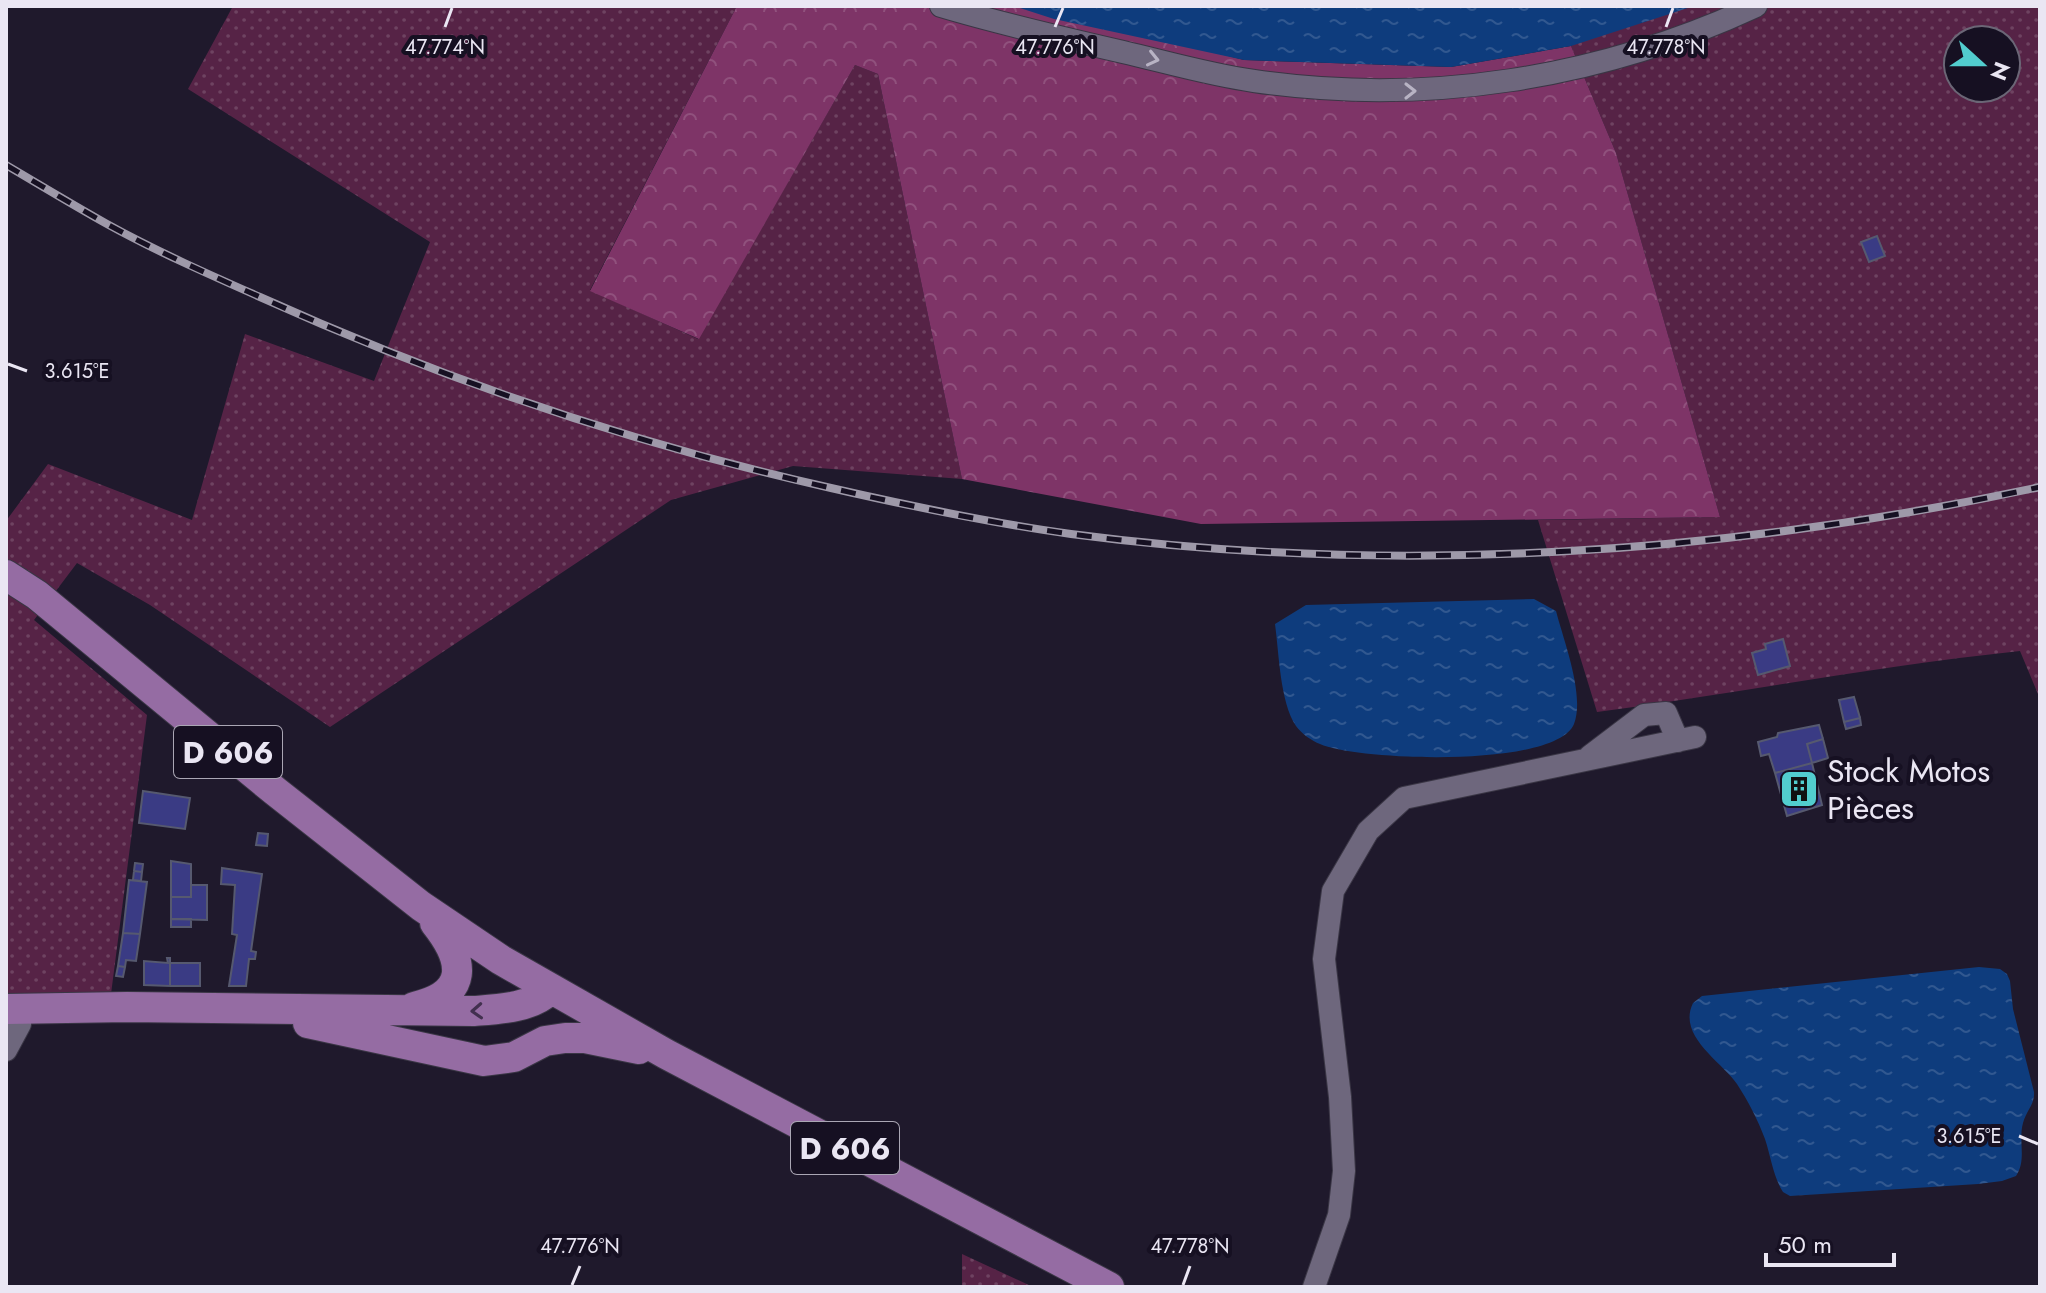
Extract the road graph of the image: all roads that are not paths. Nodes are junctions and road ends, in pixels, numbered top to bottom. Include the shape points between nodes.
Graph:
1 (941, 6) edge
2 (1756, 6) edge
3 (6, 560) edge
4 (6, 575) edge
5 (37, 595) junction
6 (1584, 760) junction
7 (421, 906) junction
8 (562, 996) junction
9 (14, 1009) edge
10 (252, 1011) junction
11 (397, 1012) junction
12 (545, 1041) junction
13 (391, 1042) junction
14 (6, 1050) edge
15 (666, 1054) junction
16 (1109, 1287) edge
17 (1314, 1287) edge

1 -> 2 street via 1252,81 1420,91 1521,80 1620,57
3 - 5 main road, D 606
4 - 5 main road, D 606
5 - 7 main road, D 606
6 - 6 street via 1686,739 1666,713 1644,715
6 - 17 street via 1404,798 1368,831 1333,891 1324,959 1344,1171 1339,1215
7 - 8 main road, D 606
7 - 11 main road via 452,944 457,973 444,996
8 -> 11 main road via 500,1009
8 - 12 main road
8 - 15 main road, D 606
9 - 10 main road
9 - 14 street via 20,1024
10 - 11 main road
10 - 13 main road
11 - 13 main road via 387,1029
12 - 13 main road via 514,1057 484,1061
12 - 15 main road via 585,1038
15 - 16 main road, D 606

